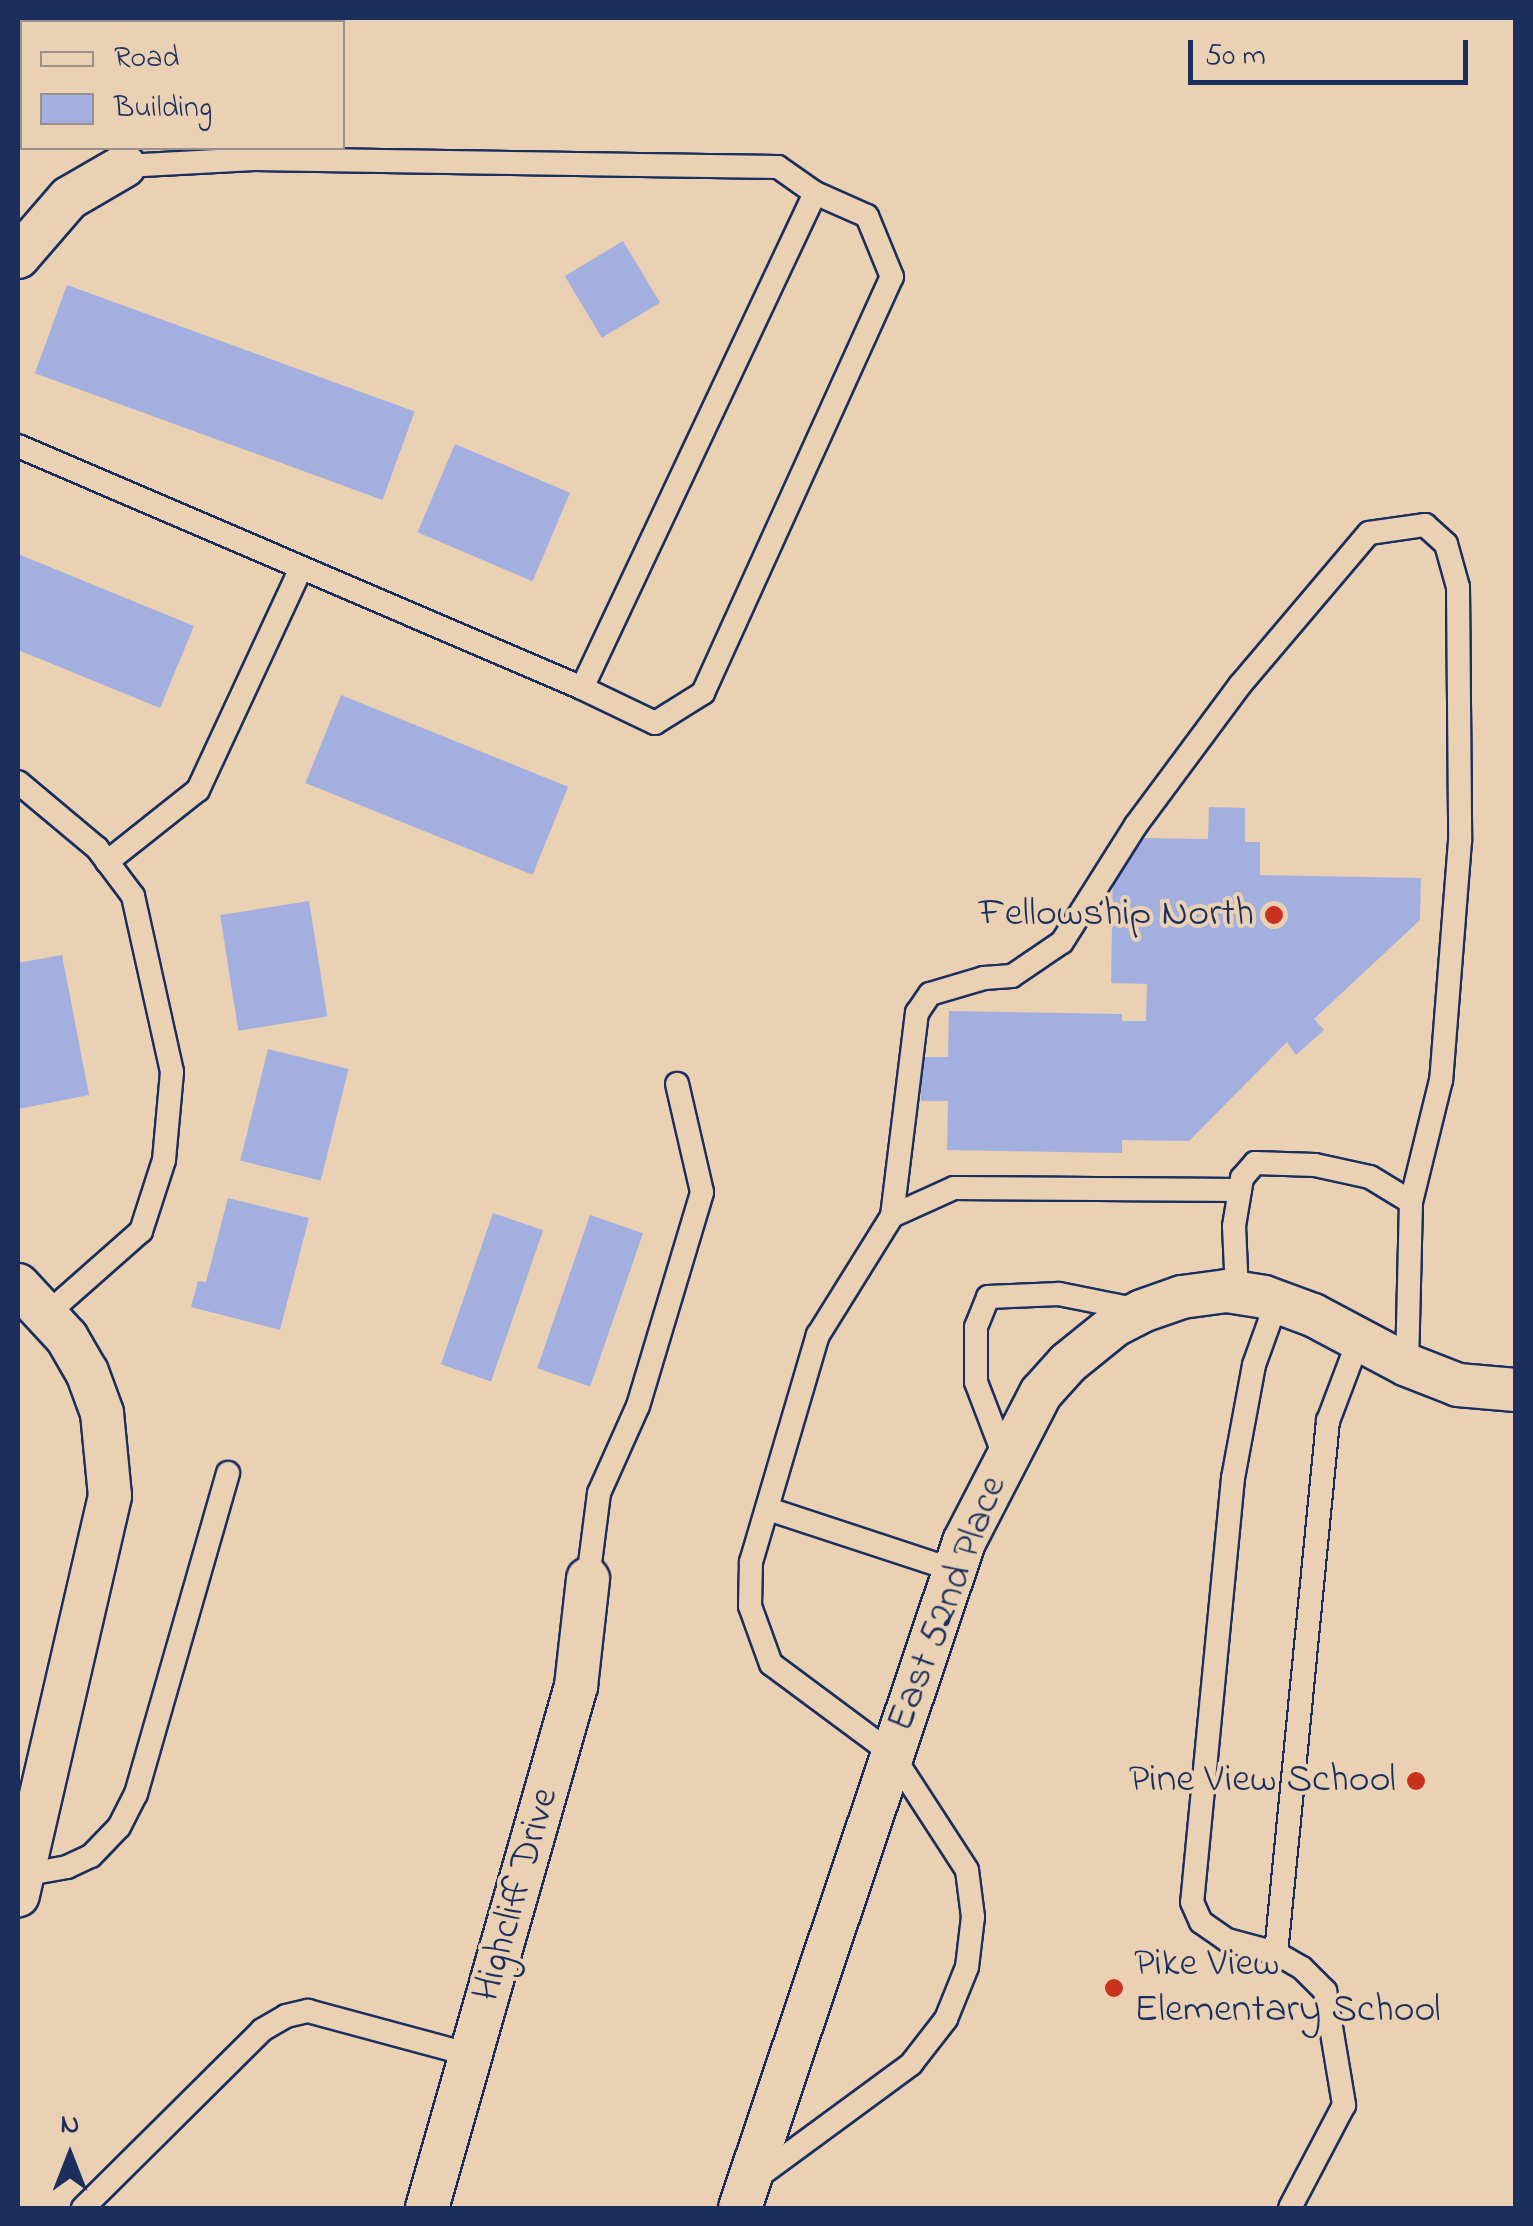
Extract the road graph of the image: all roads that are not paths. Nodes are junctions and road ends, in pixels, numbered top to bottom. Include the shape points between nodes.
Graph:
1 (124, 166) joint
2 (815, 193) junction
3 (18, 256) edge
4 (18, 446) edge
5 (302, 568) junction
6 (582, 688) junction
7 (18, 782) edge
8 (107, 862) junction
9 (677, 1084) dead end
10 (1240, 1190) junction
11 (1411, 1202) junction
12 (892, 1216) junction
13 (1257, 1296) junction
14 (32, 1300) edge
15 (1142, 1311) junction
16 (1359, 1339) junction
17 (1407, 1365) junction
18 (1516, 1390) edge
19 (1005, 1458) junction
20 (228, 1473) dead end
21 (768, 1509) junction
22 (954, 1570) junction
23 (588, 1579) joint
24 (891, 1753) junction
25 (20, 1886) edge
26 (1276, 1953) junction
27 (471, 2055) junction
28 (745, 2196) edge
29 (83, 2208) edge
30 (427, 2208) edge
31 (1290, 2208) edge

1 - 2 lane via 254,160 778,167
1 - 3 street via 69,198
2 - 6 lane
2 - 6 lane via 867,216 892,277 702,693 655,722
4 - 5 lane
5 - 6 lane
5 - 8 lane via 198,790
7 - 8 lane
8 - 14 lane via 133,896 172,1072 164,1160 142,1231
9 - 23 lane via 702,1192 638,1406 599,1493
10 - 11 lane via 1255,1163 1315,1165 1370,1177
10 - 12 lane via 954,1188
10 - 13 lane via 1234,1226
11 - 12 lane via 1441,1080 1460,841 1458,586 1446,544 1425,526 1369,533 1240,685 1136,826 1062,942 1012,976 930,994 916,1013
11 - 17 lane
12 - 21 lane via 818,1336
13 - 15 street, East 52nd Place via 1182,1297
13 - 16 street, East 52nd Place
13 - 26 lane via 1192,1902 1201,1922 1227,1940
14 - 25 street via 88,1372 110,1458 110,1496
15 - 19 street, East 52nd Place via 1068,1363 1041,1393
15 - 19 lane via 1059,1294 988,1297 976,1327 976,1382
16 - 17 street, East 52nd Place
16 - 26 lane via 1328,1421
17 - 18 street, East 52nd Place via 1458,1385
19 - 22 street, East 52nd Place
20 - 25 lane via 136,1794 119,1827 90,1856
21 - 22 lane
21 - 24 lane via 752,1562 750,1606 771,1664
22 - 24 street, East 52nd Place
23 - 27 street, Highcliff Drive via 576,1686
24 - 28 street, East 52nd Place
24 - 28 lane via 968,1870 968,1967 946,2020 911,2064
26 - 31 lane via 1325,1992 1344,2105
27 - 29 lane via 308,2012 286,2016 262,2030
27 - 30 street, Highcliff Drive

